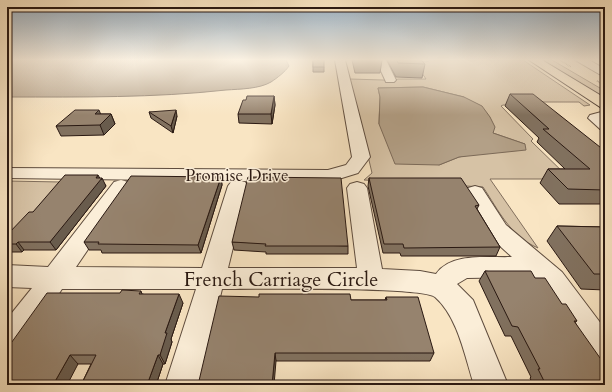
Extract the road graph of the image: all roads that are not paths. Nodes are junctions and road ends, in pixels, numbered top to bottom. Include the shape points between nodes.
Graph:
1 (344, 78) edge
2 (564, 78) edge
3 (569, 78) edge
4 (605, 96) edge
5 (605, 104) edge
6 (605, 115) edge
7 (605, 126) edge
8 (7, 173) edge
9 (121, 186) dead end
10 (238, 186) dead end
11 (357, 188) dead end
12 (475, 192) dead end
13 (540, 267) junction
14 (7, 276) edge
15 (54, 278) junction
16 (211, 279) junction
17 (371, 279) junction
18 (442, 286) junction
19 (7, 344) edge
20 (605, 355) edge
21 (182, 385) edge
22 (491, 385) edge

1 - 8 street, Promise Drive via 360,157 352,169 329,176
2 - 5 main road
3 - 4 main road via 592,92
6 - 7 street via 594,118
9 - 15 street
10 - 16 street
11 - 17 street
12 - 13 street via 498,231
13 - 18 street via 464,268 449,275
13 - 20 street via 566,297
14 - 15 street, French Carriage Circle
15 - 16 street, French Carriage Circle
15 - 19 street
16 - 17 street, French Carriage Circle
16 - 21 street
17 - 18 street, French Carriage Circle
18 - 22 street via 463,309

